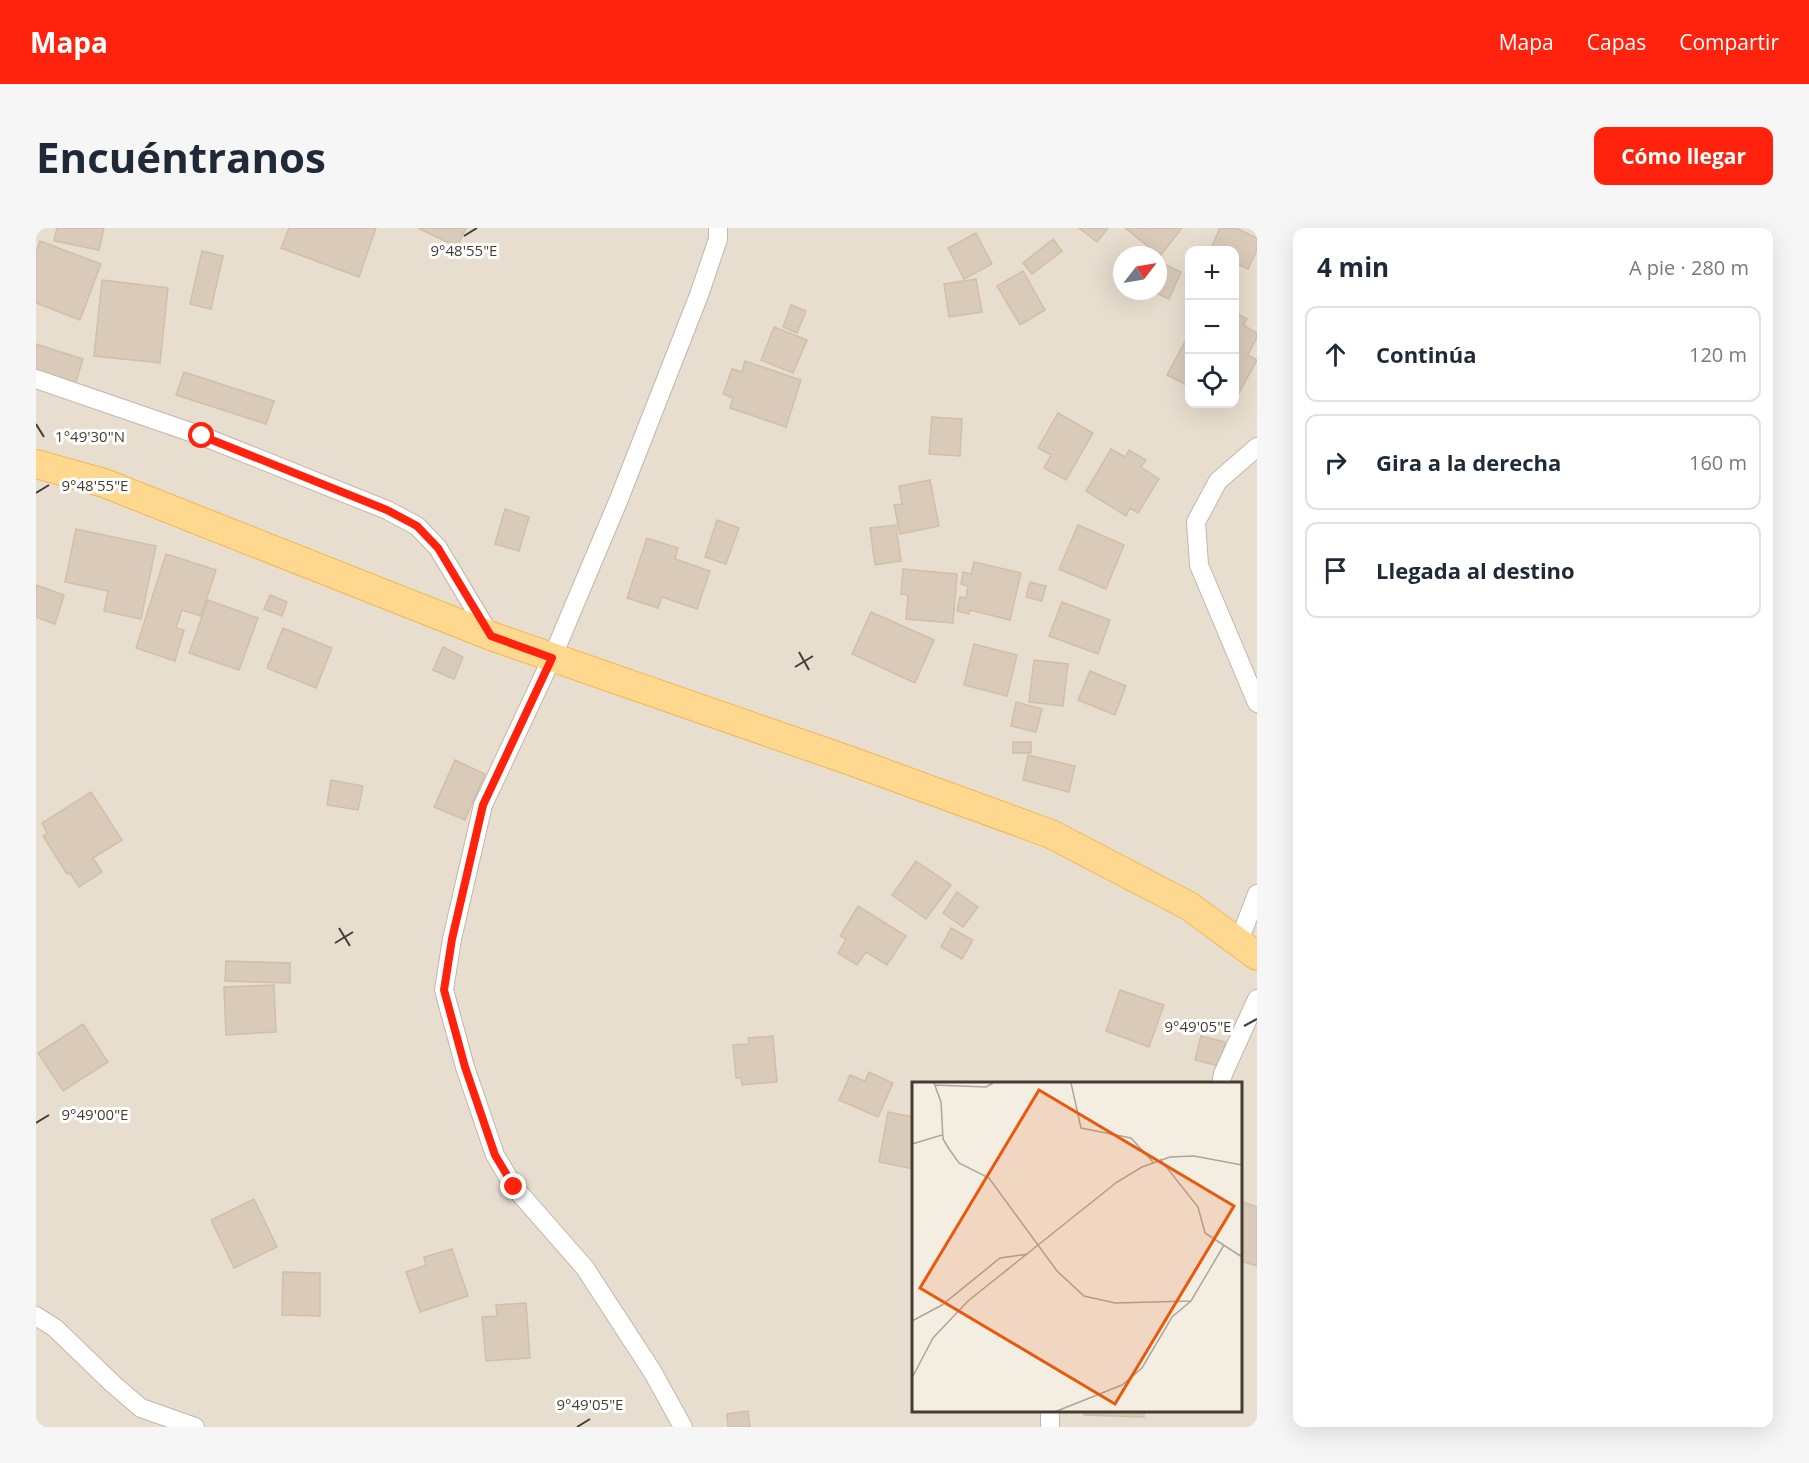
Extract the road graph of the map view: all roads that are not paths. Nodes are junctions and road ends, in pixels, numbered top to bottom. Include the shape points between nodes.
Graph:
1 (718, 228) edge
2 (36, 379) edge
3 (1257, 447) edge
4 (36, 464) edge
5 (491, 636) junction
6 (552, 658) junction
7 (1257, 703) edge
8 (1257, 894) edge
9 (1248, 948) edge
10 (1257, 999) edge
11 (1221, 1082) edge
12 (36, 1316) edge
13 (195, 1427) edge
14 (683, 1427) edge

1 - 6 street via 718,240 667,379
2 - 5 street via 202,436 387,510 417,526 438,548
3 - 7 street via 1218,481 1196,522 1198,565
4 - 5 main road via 104,483
5 - 6 main road
6 - 9 main road via 1052,834 1189,906
6 - 14 street via 483,805 444,990 495,1155 514,1187 585,1268
8 - 9 street
10 - 11 street
12 - 13 street via 55,1328 141,1408

